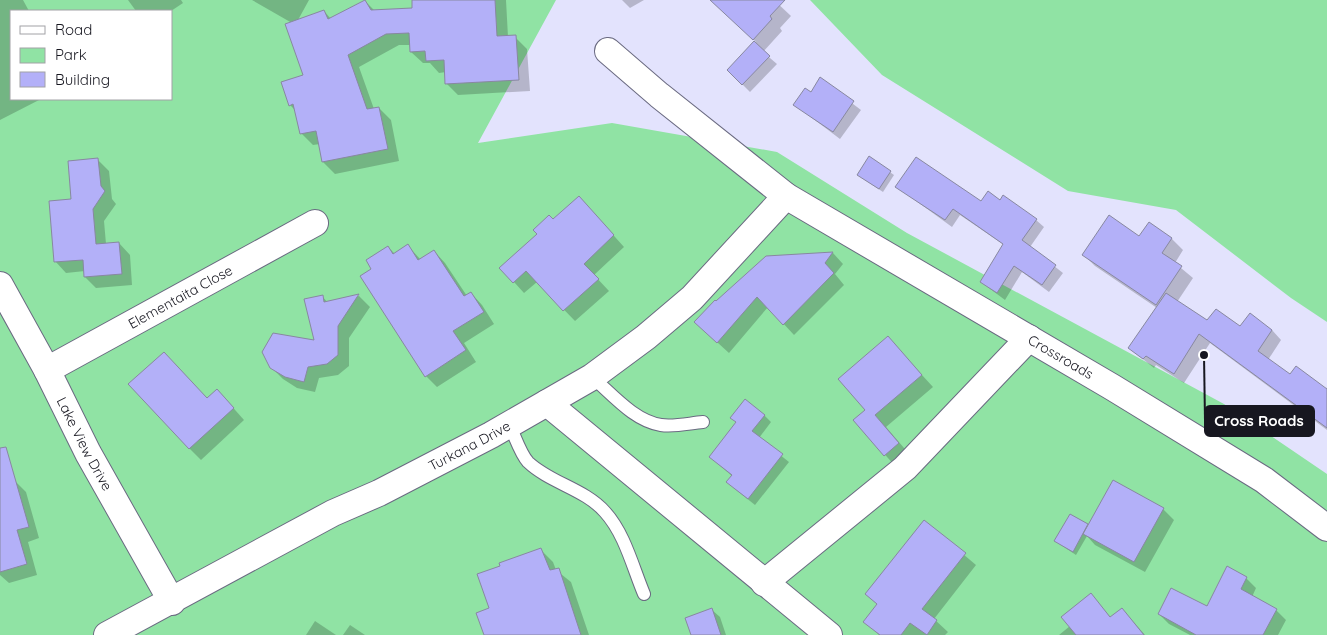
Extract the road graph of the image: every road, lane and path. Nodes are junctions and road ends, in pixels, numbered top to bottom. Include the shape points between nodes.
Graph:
1 (608, 51) dead end
2 (786, 196) junction
3 (315, 223) dead end
4 (0, 284) edge
5 (1029, 338) junction
6 (47, 370) junction
7 (592, 377) junction
8 (547, 403) junction
9 (704, 422) dead end
10 (509, 424) junction
11 (1327, 528) edge
12 (764, 583) junction
13 (644, 594) dead end
14 (172, 602) junction
15 (107, 635) edge
16 (829, 635) edge

1 - 2 street, Crossroads via 659,96
2 - 5 street, Crossroads
2 - 7 street, Turkana Drive via 692,298
3 - 6 street, Elementaita Close
4 - 6 street, Lake View Drive
5 - 11 street, Crossroads via 1264,480
5 - 12 street via 905,468
6 - 14 street, Lake View Drive via 88,453
7 - 8 street, Turkana Drive
7 - 9 lane via 650,422 669,425
8 - 10 street, Turkana Drive
8 - 12 street
10 - 13 lane via 527,461 605,511 620,534
10 - 14 street, Turkana Drive via 379,493 334,513
12 - 16 street
14 - 15 street, Turkana Drive

